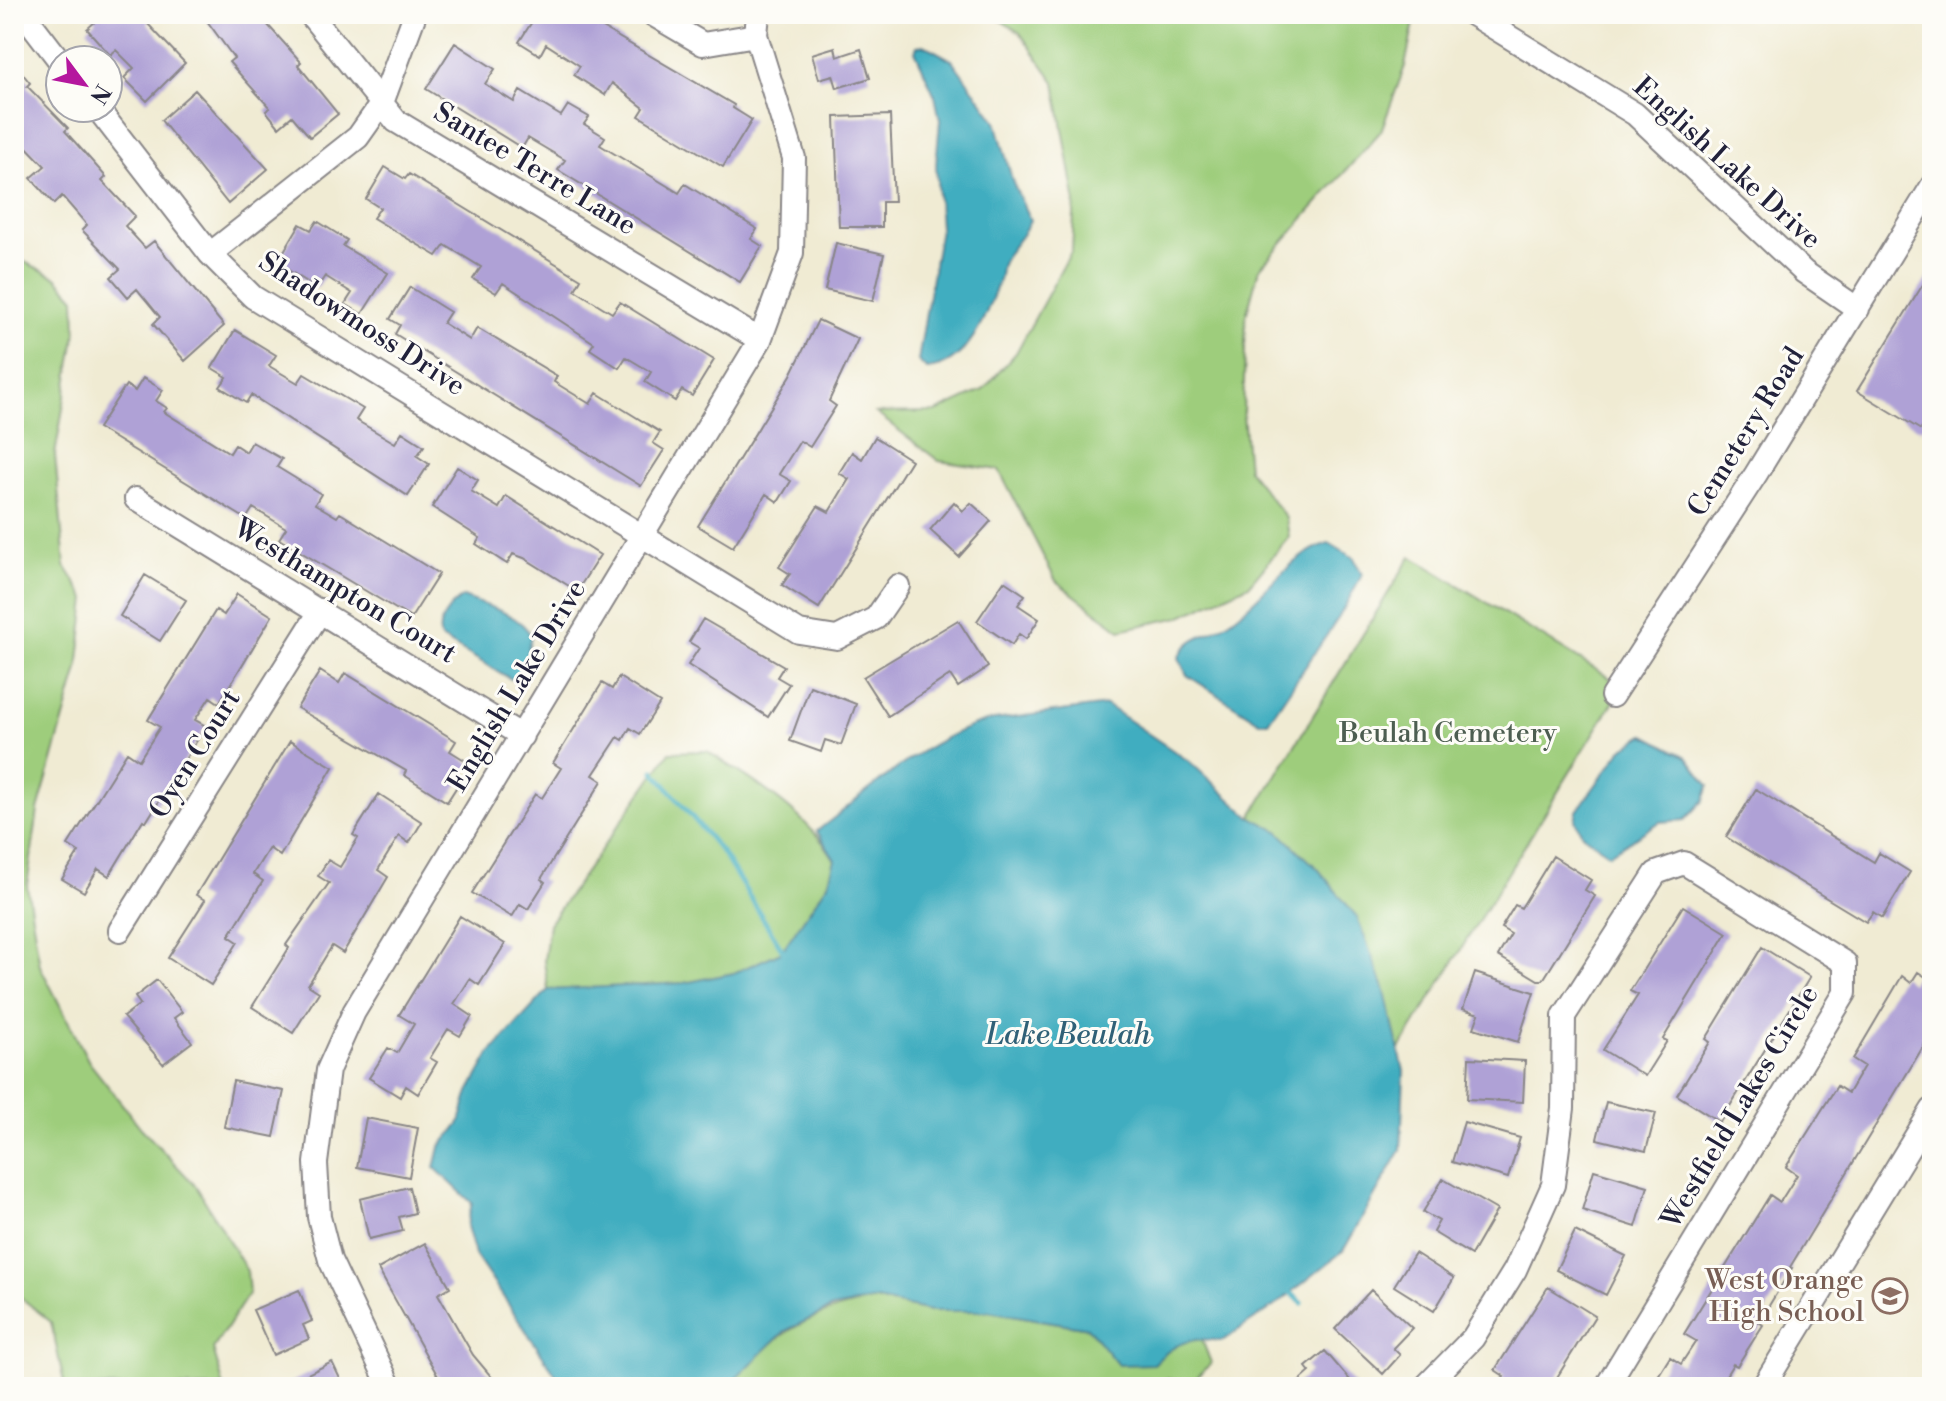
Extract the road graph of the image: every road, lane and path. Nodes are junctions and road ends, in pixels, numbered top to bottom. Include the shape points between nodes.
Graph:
1 (24, 14) edge
2 (310, 14) edge
3 (415, 14) edge
4 (652, 14) edge
5 (1472, 14) edge
6 (757, 24) edge
7 (47, 44) edge
8 (382, 103) junction
9 (109, 124) edge
10 (1930, 194) edge
11 (210, 254) junction
12 (1858, 309) junction
13 (760, 340) junction
14 (136, 499) dead end
15 (645, 534) junction
16 (898, 586) dead end
17 (321, 610) junction
18 (1612, 696) dead end
19 (522, 736) junction
20 (120, 930) dead end
21 (1932, 1110) edge
22 (390, 1387) edge
23 (1425, 1387) edge
24 (1606, 1387) edge
25 (1763, 1387) edge

1 - 7 street
2 - 8 street, Santee Terre Lane
3 - 8 street
4 - 6 street via 703,44
5 - 12 street, English Lake Drive via 1635,114 1804,272
6 - 13 street, English Lake Drive via 794,158 792,253
8 - 11 street via 358,137
8 - 13 street, Santee Terre Lane via 396,121
9 - 11 street, Shadowmoss Drive
10 - 12 street, Cemetery Road
11 - 15 street, Shadowmoss Drive via 253,297
12 - 18 street, Cemetery Road
13 - 15 street, English Lake Drive
14 - 17 street, Westhampton Court
15 - 16 street, Shadowmoss Drive via 799,632 837,638 876,618
15 - 19 street, English Lake Drive
17 - 19 street, Westhampton Court
17 - 20 street, Oyen Court
19 - 22 street, English Lake Drive via 354,1012 328,1070 316,1163 319,1217 330,1260
21 - 25 street
23 - 24 street, Westfield Lakes Circle via 1473,1338 1515,1270 1553,1185 1563,1108 1564,1016 1656,873 1684,863 1845,963 1845,993

